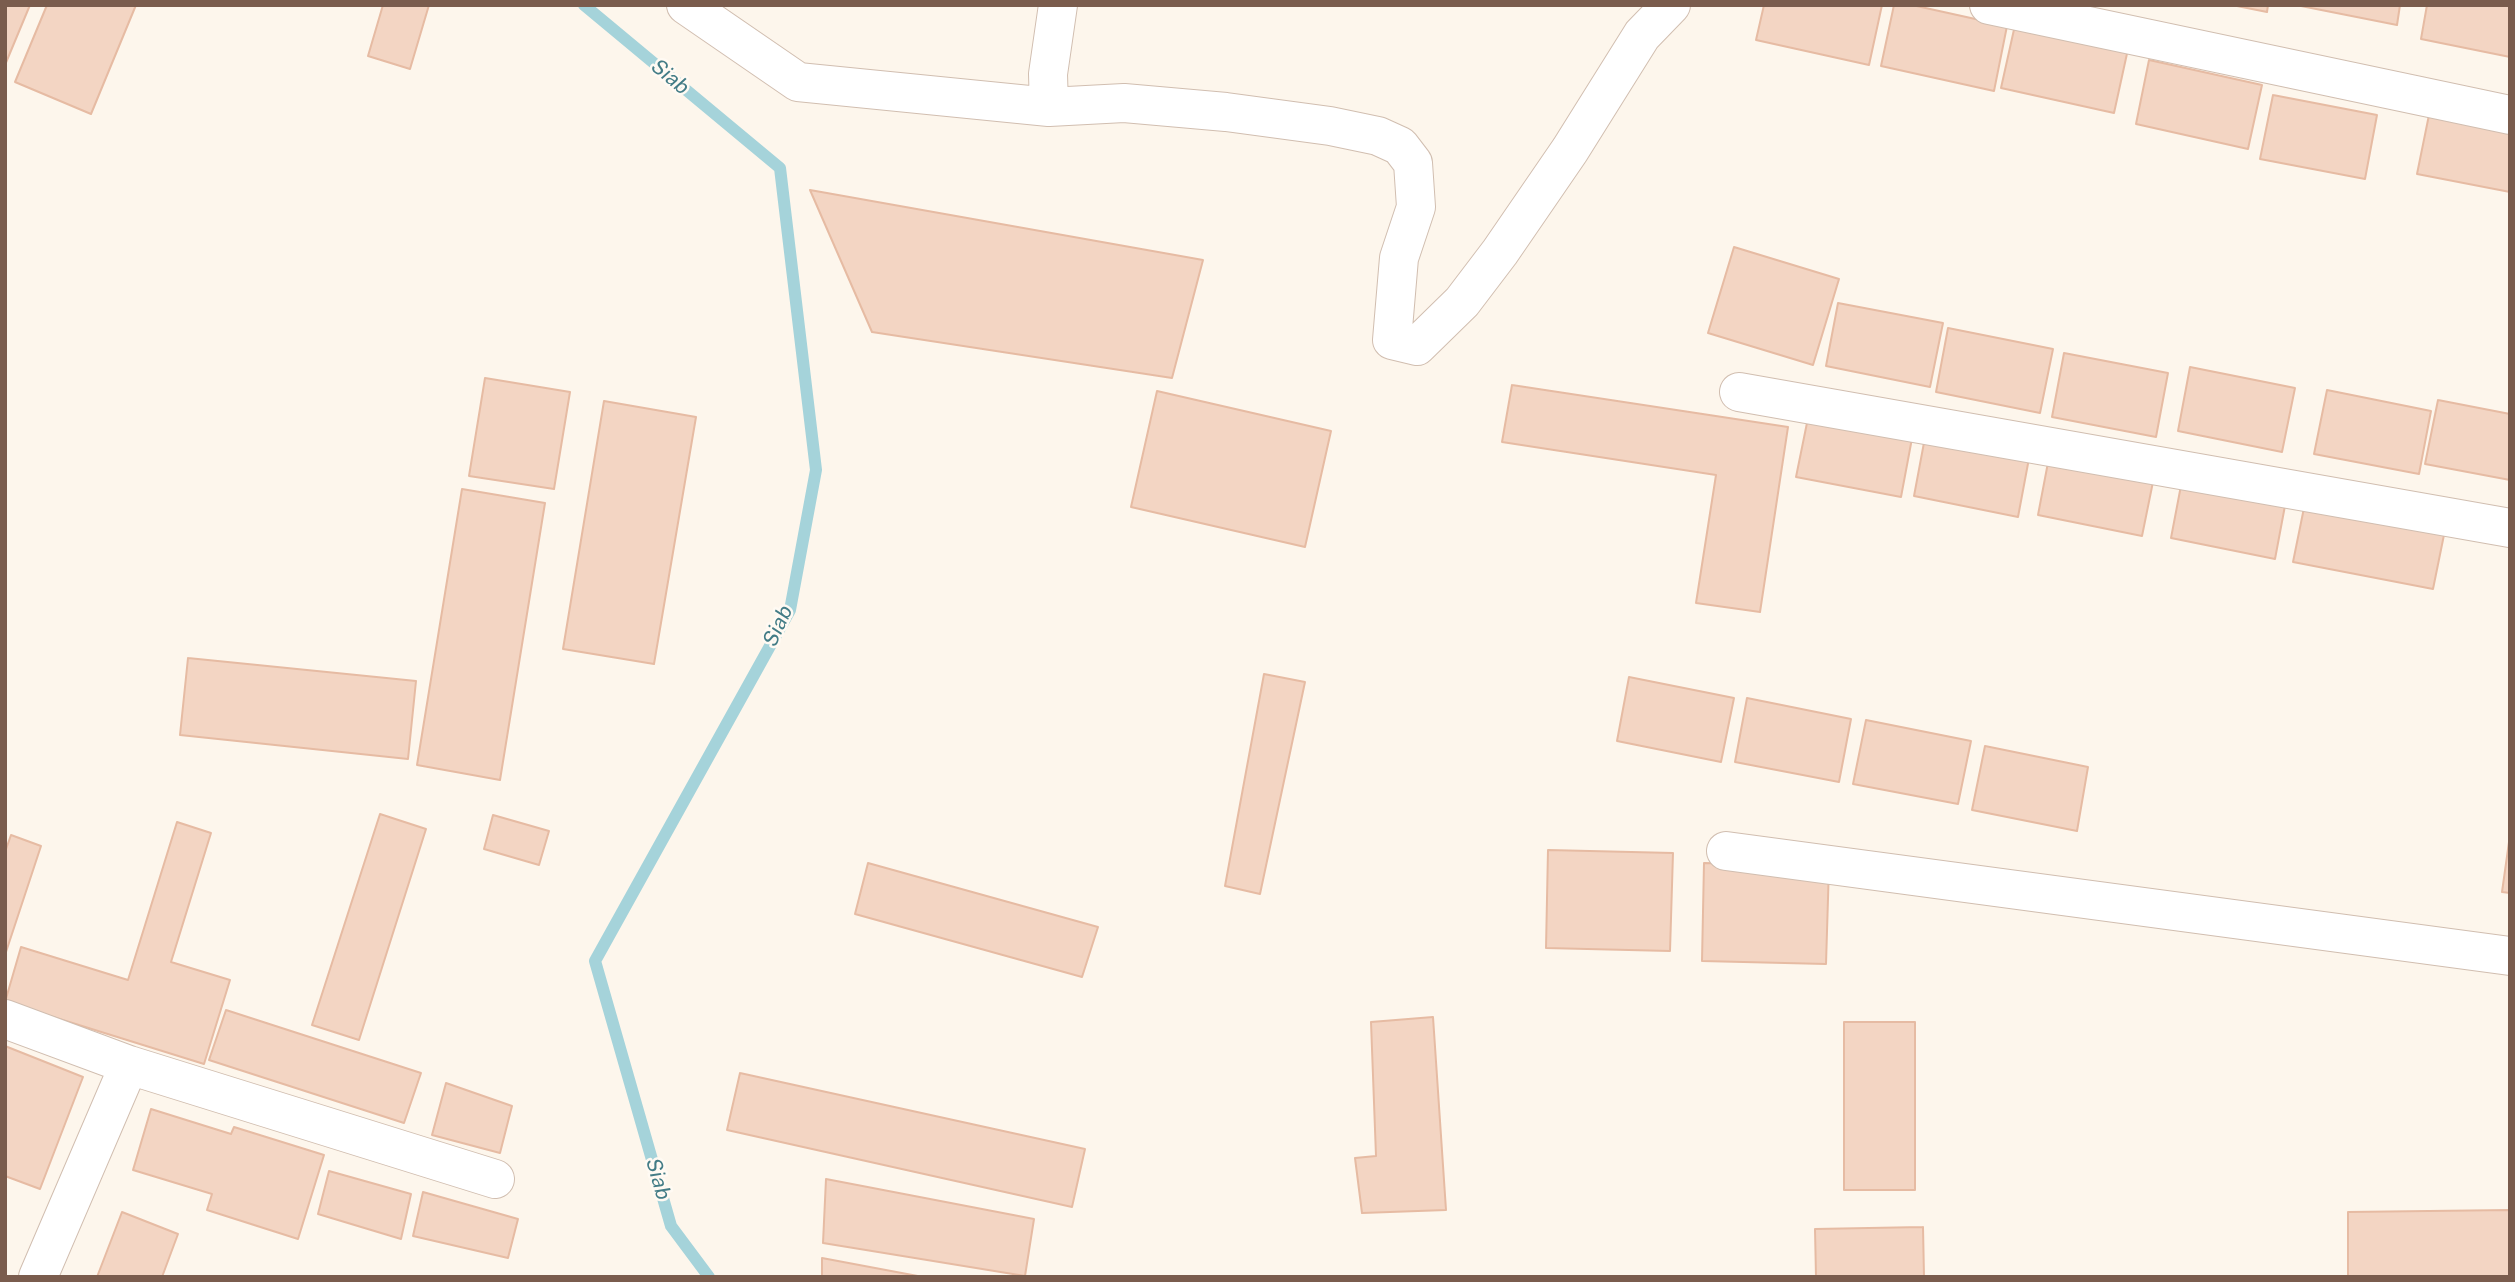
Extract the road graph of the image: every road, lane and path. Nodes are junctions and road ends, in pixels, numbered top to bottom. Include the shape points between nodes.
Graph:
1 (686, 5) edge
2 (1058, 5) edge
3 (1671, 5) edge
4 (1989, 5) edge
5 (1049, 107) junction
6 (2510, 115) edge
7 (1739, 392) dead end
8 (2510, 528) edge
9 (1726, 851) dead end
10 (2510, 956) edge
11 (5, 1019) edge
12 (130, 1065) junction
13 (495, 1179) dead end
14 (38, 1277) edge

1 - 5 street via 798,82
2 - 5 street via 1048,74
3 - 5 street via 1642,35 1500,252 1462,302 1418,346 1392,340 1399,258 1416,207 1413,163 1400,146 1378,136 1330,126 1226,112 1124,103
4 - 6 street
7 - 8 street
9 - 10 street
11 - 12 street
12 - 13 street
12 - 14 street

